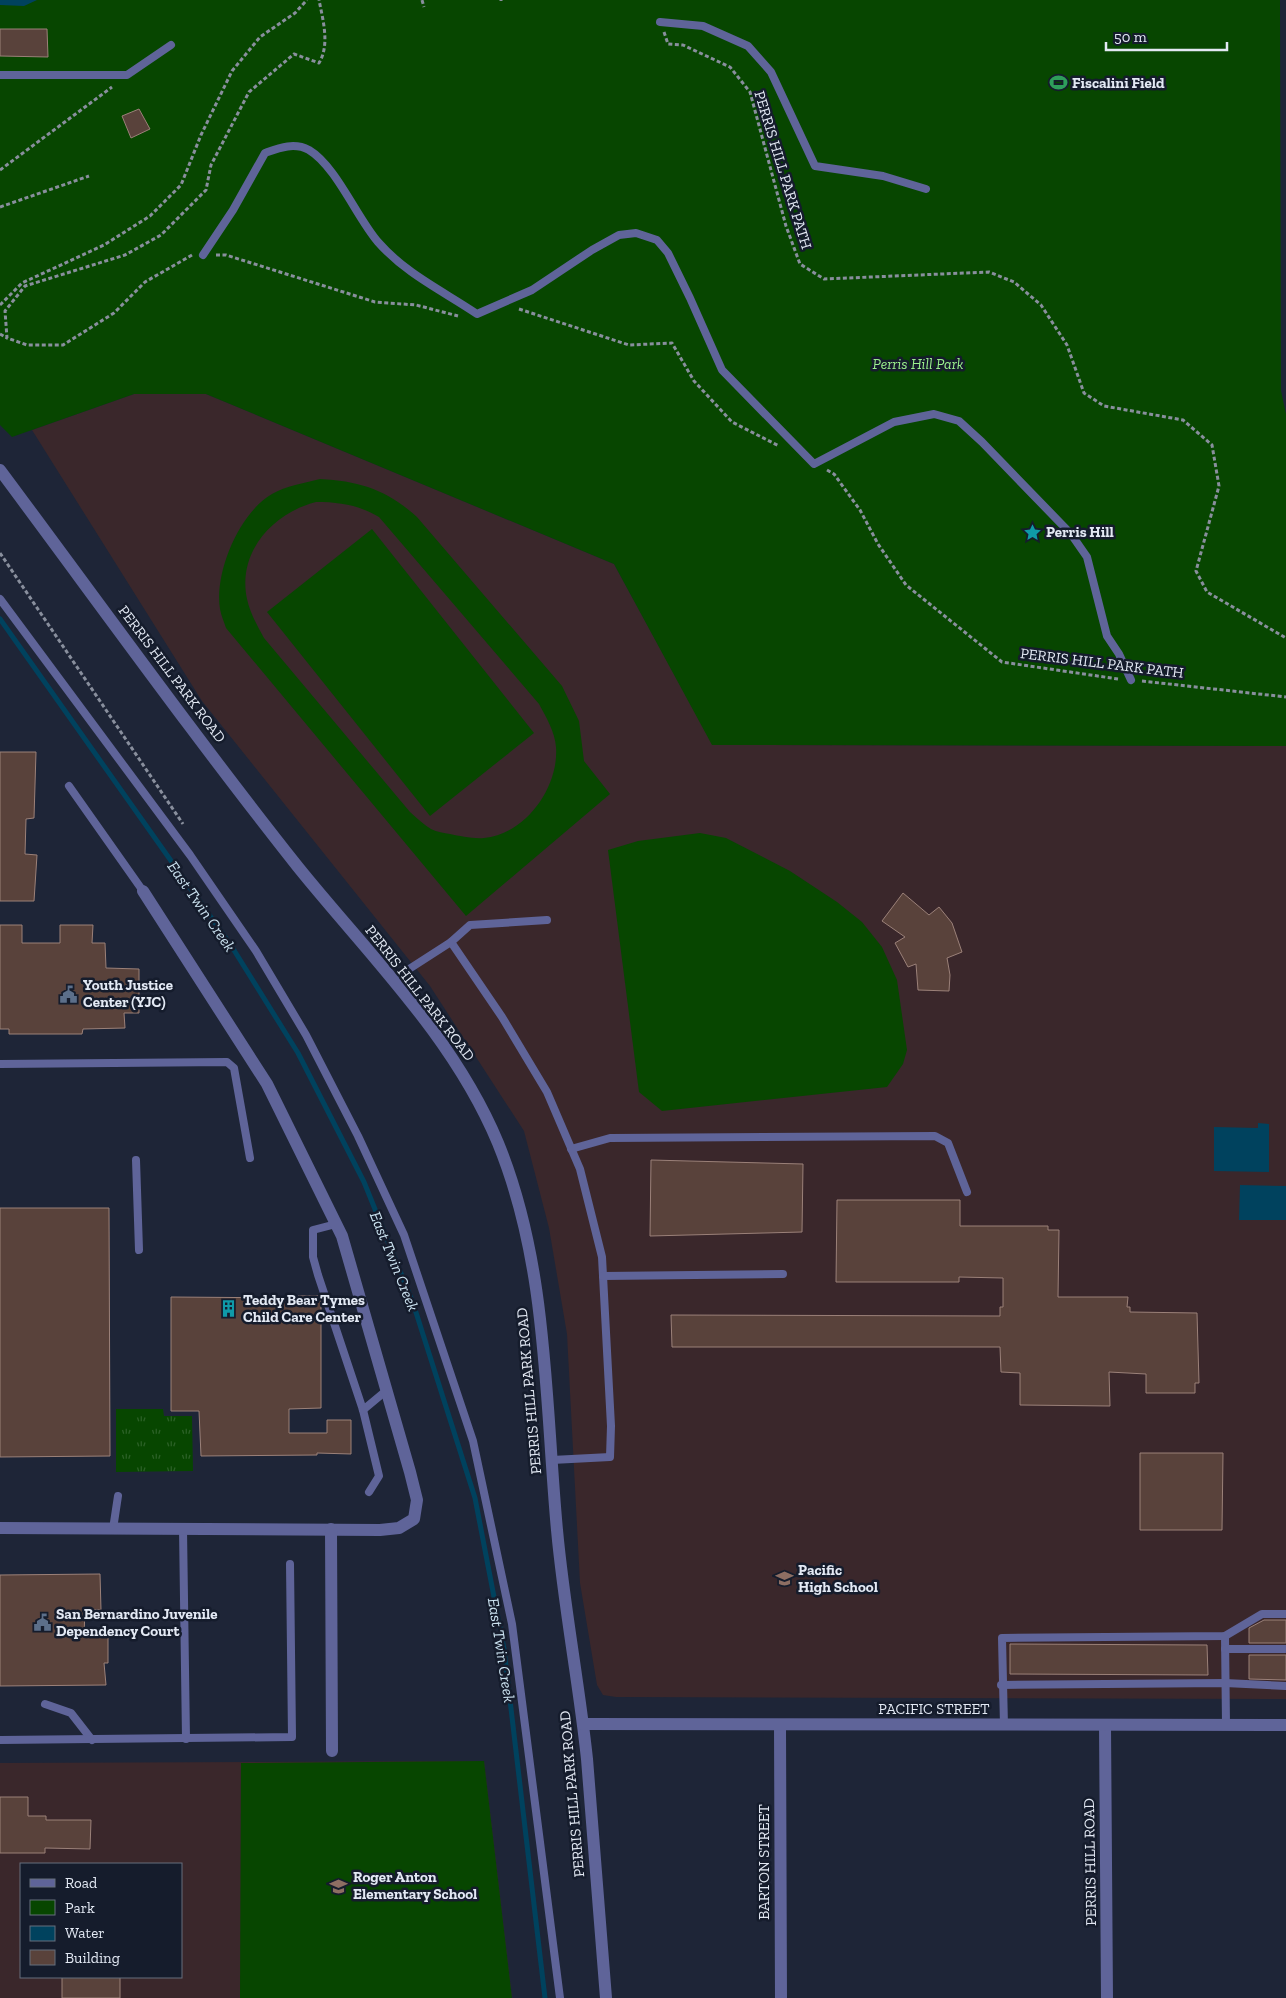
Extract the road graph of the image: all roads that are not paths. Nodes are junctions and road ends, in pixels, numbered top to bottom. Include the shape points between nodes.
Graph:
1 (660, 22) road end
2 (172, 44) dead end
3 (0, 75) edge
4 (926, 189) dead end
5 (203, 255) road end
6 (0, 470) edge
7 (0, 599) edge
8 (1131, 680) road end
9 (69, 786) dead end
10 (143, 891) joint
11 (546, 920) dead end
12 (451, 942) junction
13 (392, 980) junction
14 (0, 1064) edge
15 (571, 1149) junction
16 (250, 1158) dead end
17 (136, 1160) dead end
18 (967, 1192) dead end
19 (336, 1224) junction
20 (139, 1250) dead end
21 (783, 1274) dead end
22 (603, 1276) junction
23 (387, 1390) junction
24 (363, 1410) junction
25 (552, 1460) junction
26 (368, 1492) dead end
27 (118, 1496) dead end
28 (0, 1528) edge
29 (113, 1529) junction
30 (183, 1529) junction
31 (331, 1529) junction
32 (290, 1564) dead end
33 (1286, 1614) edge
34 (1225, 1636) junction
35 (1286, 1648) edge
36 (1225, 1649) junction
37 (1225, 1683) junction
38 (1001, 1685) junction
39 (1286, 1686) edge
40 (45, 1704) dead end
41 (583, 1724) junction
42 (780, 1725) junction
43 (1226, 1725) junction
44 (1286, 1725) edge
45 (1004, 1726) junction
46 (1105, 1726) junction
47 (186, 1739) junction
48 (0, 1740) edge
49 (92, 1740) junction
50 (332, 1751) dead end
51 (560, 1998) edge
52 (606, 1998) edge
53 (781, 1998) edge
54 (1107, 1998) edge

1 - 4 lane via 703,26 748,46 771,72 815,166 883,176
2 - 3 lane via 127,75
5 - 8 lane via 265,153 286,145 309,150 328,169 378,242 414,275 477,314 532,290 619,235 636,233 658,240 668,253 722,370 814,464 894,422 934,414 959,421 982,442 1071,534 1087,557 1107,636
6 - 13 street, PERRIS HILL PARK ROAD via 292,859
7 - 51 lane via 190,855 256,951 306,1035 404,1235 472,1441 512,1624
9 - 10 lane
10 - 19 street via 266,1084
11 - 12 lane via 470,925
12 - 13 lane
12 - 15 lane via 502,1017 547,1092
13 - 25 street, PERRIS HILL PARK ROAD via 438,1036 463,1073 497,1140 519,1200 533,1265
14 - 16 lane via 227,1062 234,1068
15 - 18 lane via 610,1138 934,1136 948,1143
15 - 22 lane via 580,1169 596,1228
17 - 20 lane
19 - 23 street
19 - 24 lane via 314,1230 313,1257
21 - 22 lane
22 - 25 lane via 610,1457
23 - 24 lane
23 - 31 street via 417,1500 414,1519 399,1528
24 - 26 lane via 379,1476
25 - 41 street, PERRIS HILL PARK ROAD via 558,1533
27 - 29 lane
28 - 29 street
29 - 30 street
30 - 31 street
30 - 47 lane
31 - 50 street
32 - 47 lane via 292,1737
33 - 34 lane via 1262,1614
34 - 36 lane
34 - 38 lane via 1002,1638
35 - 36 lane
36 - 37 lane
37 - 38 lane
37 - 39 lane
37 - 43 lane
38 - 45 lane
40 - 49 lane via 71,1713
41 - 42 street, PACIFIC STREET
41 - 52 street, PERRIS HILL PARK ROAD
42 - 45 street, PACIFIC STREET
42 - 53 street, BARTON STREET
43 - 44 street, PACIFIC STREET
43 - 46 street, PACIFIC STREET
45 - 46 street, PACIFIC STREET
46 - 54 street, PERRIS HILL ROAD
47 - 49 lane
48 - 49 lane

